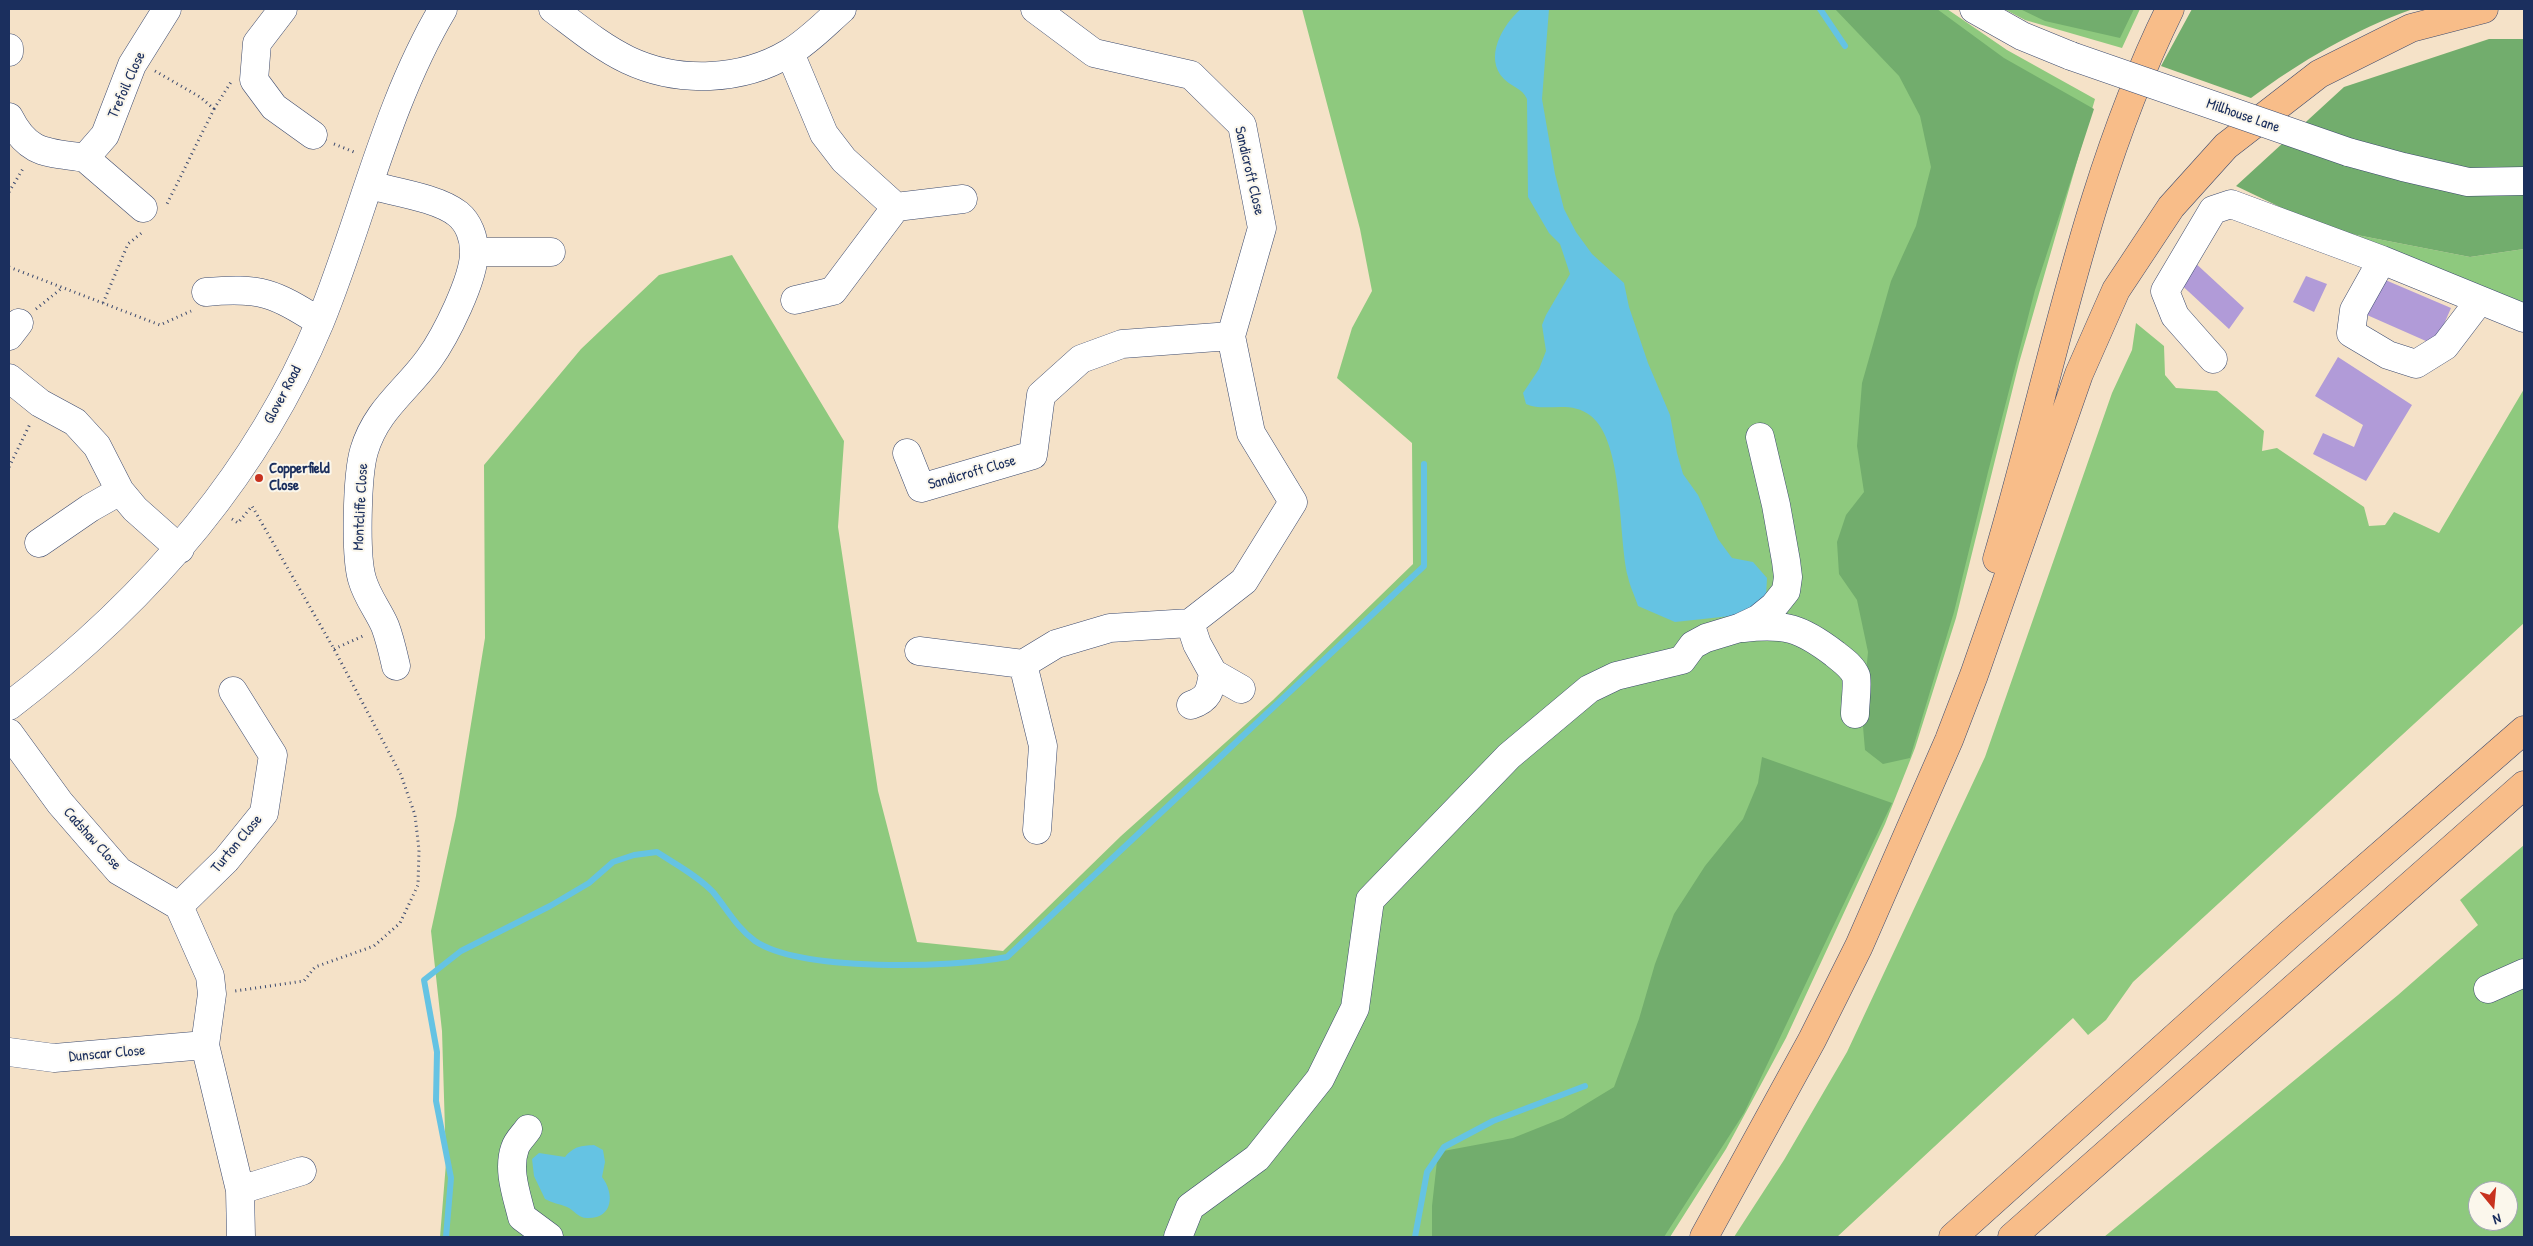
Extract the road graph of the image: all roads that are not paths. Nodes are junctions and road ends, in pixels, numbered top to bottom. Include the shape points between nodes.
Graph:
1 (167, 9) edge
2 (283, 9) edge
3 (443, 9) edge
4 (553, 9) edge
5 (842, 9) edge
6 (1035, 9) edge
7 (1974, 9) edge
8 (2170, 9) edge
9 (2484, 9) edge
10 (9, 48) edge
11 (9, 52) edge
12 (790, 52) junction
13 (9, 117) edge
14 (313, 135) road end
15 (85, 158) junction
16 (373, 173) junction
17 (2524, 180) edge
18 (963, 199) dead end
19 (896, 207) junction
20 (152, 215) road end
21 (474, 252) junction
22 (551, 252) dead end
23 (2382, 260) junction
24 (201, 293) road end
25 (795, 300) dead end
26 (2480, 300) junction
27 (2524, 318) edge
28 (320, 322) junction
29 (1231, 336) junction
30 (2213, 359) dead end
31 (9, 378) edge
32 (1760, 437) dead end
33 (907, 453) dead end
34 (120, 492) junction
35 (39, 543) dead end
36 (180, 549) junction
37 (1190, 624) junction
38 (1739, 628) junction
39 (919, 651) dead end
40 (1023, 664) junction
41 (396, 666) dead end
42 (1213, 673) junction
43 (1241, 689) dead end
44 (233, 690) dead end
45 (1191, 705) dead end
46 (9, 706) edge
47 (1855, 714) dead end
48 (2524, 730) edge
49 (9, 733) edge
50 (2524, 785) edge
51 (2524, 792) edge
52 (1922, 799) junction
53 (1037, 830) dead end
54 (2410, 886) junction
55 (179, 906) junction
56 (2524, 973) edge
57 (2488, 989) dead end
58 (205, 1045) junction
59 (9, 1052) edge
60 (528, 1129) dead end
61 (302, 1171) dead end
62 (240, 1190) junction
63 (237, 1237) edge
64 (550, 1237) edge
65 (1178, 1237) edge
66 (1704, 1237) edge
67 (1953, 1237) edge
68 (2012, 1237) edge

1 - 15 street, Trefoil Close via 136,60 105,135
2 - 14 street via 257,43 254,80 274,107
3 - 16 street, Glover Road via 412,72
4 - 12 street via 606,47 629,60 664,72 727,75 756,69
5 - 12 street
6 - 29 street, Sandicroft Close via 1094,53 1192,75 1242,124 1262,228
7 - 17 street, Millhouse Lane, bridge via 2022,36 2072,56 2348,152 2468,182
8 - 52 highway via 2146,56 2114,136 2084,234 2007,525
9 - 52 highway via 2411,28 2319,74 2226,146 2171,207 2116,290 2079,374 1974,675
10 - 11 street
12 - 19 street via 824,134 844,160
13 - 15 street via 14,129 35,149
15 - 20 street
16 - 21 street, Montcliffe Close via 458,214 473,237
16 - 28 street, Glover Road
18 - 19 street
19 - 25 street via 833,291
21 - 22 street
21 - 41 street, Montcliffe Close via 472,270 444,336 374,426 364,452 360,478 358,560 368,597 384,626
23 - 26 street
23 - 26 street via 2354,310 2351,333 2388,355 2416,364 2445,346
23 - 30 street via 2231,204 2213,210 2165,291 2174,316
24 - 28 street via 242,289 267,293 282,298
26 - 27 street
28 - 36 street, Glover Road via 281,405 214,507
29 - 33 street, Sandicroft Close via 1122,344 1081,359 1041,395 1033,455 921,488
29 - 37 street, Sandicroft Close via 1251,433 1293,502 1244,581
31 - 34 street via 40,403 76,422 96,446
32 - 38 street via 1788,577 1786,591 1774,606
34 - 35 street
34 - 36 street
36 - 46 street, Glover Road via 111,621
37 - 40 street via 1110,628 1056,644
37 - 42 street
38 - 47 street via 1768,625 1796,629 1816,640 1849,666 1856,676
38 - 65 street via 1693,645 1682,660 1616,676 1589,689 1508,756 1370,900 1354,1008 1320,1079 1257,1158 1190,1207
39 - 40 street
40 - 53 street via 1043,746
42 - 43 street
42 - 45 street via 1211,688 1203,701
44 - 55 street, Turton Close via 273,755 264,813 226,860
48 - 67 highway via 2289,935
49 - 55 street, Cadshaw Close via 60,803 119,871
50 - 54 highway
51 - 54 highway
52 - 66 highway via 1859,946 1812,1040
54 - 68 highway
55 - 58 street via 210,976 212,994
56 - 57 street
58 - 59 street, Dunscar Close via 54,1058
58 - 62 street
60 - 64 street via 515,1146 512,1167 516,1194 522,1218
61 - 62 street
62 - 63 street

